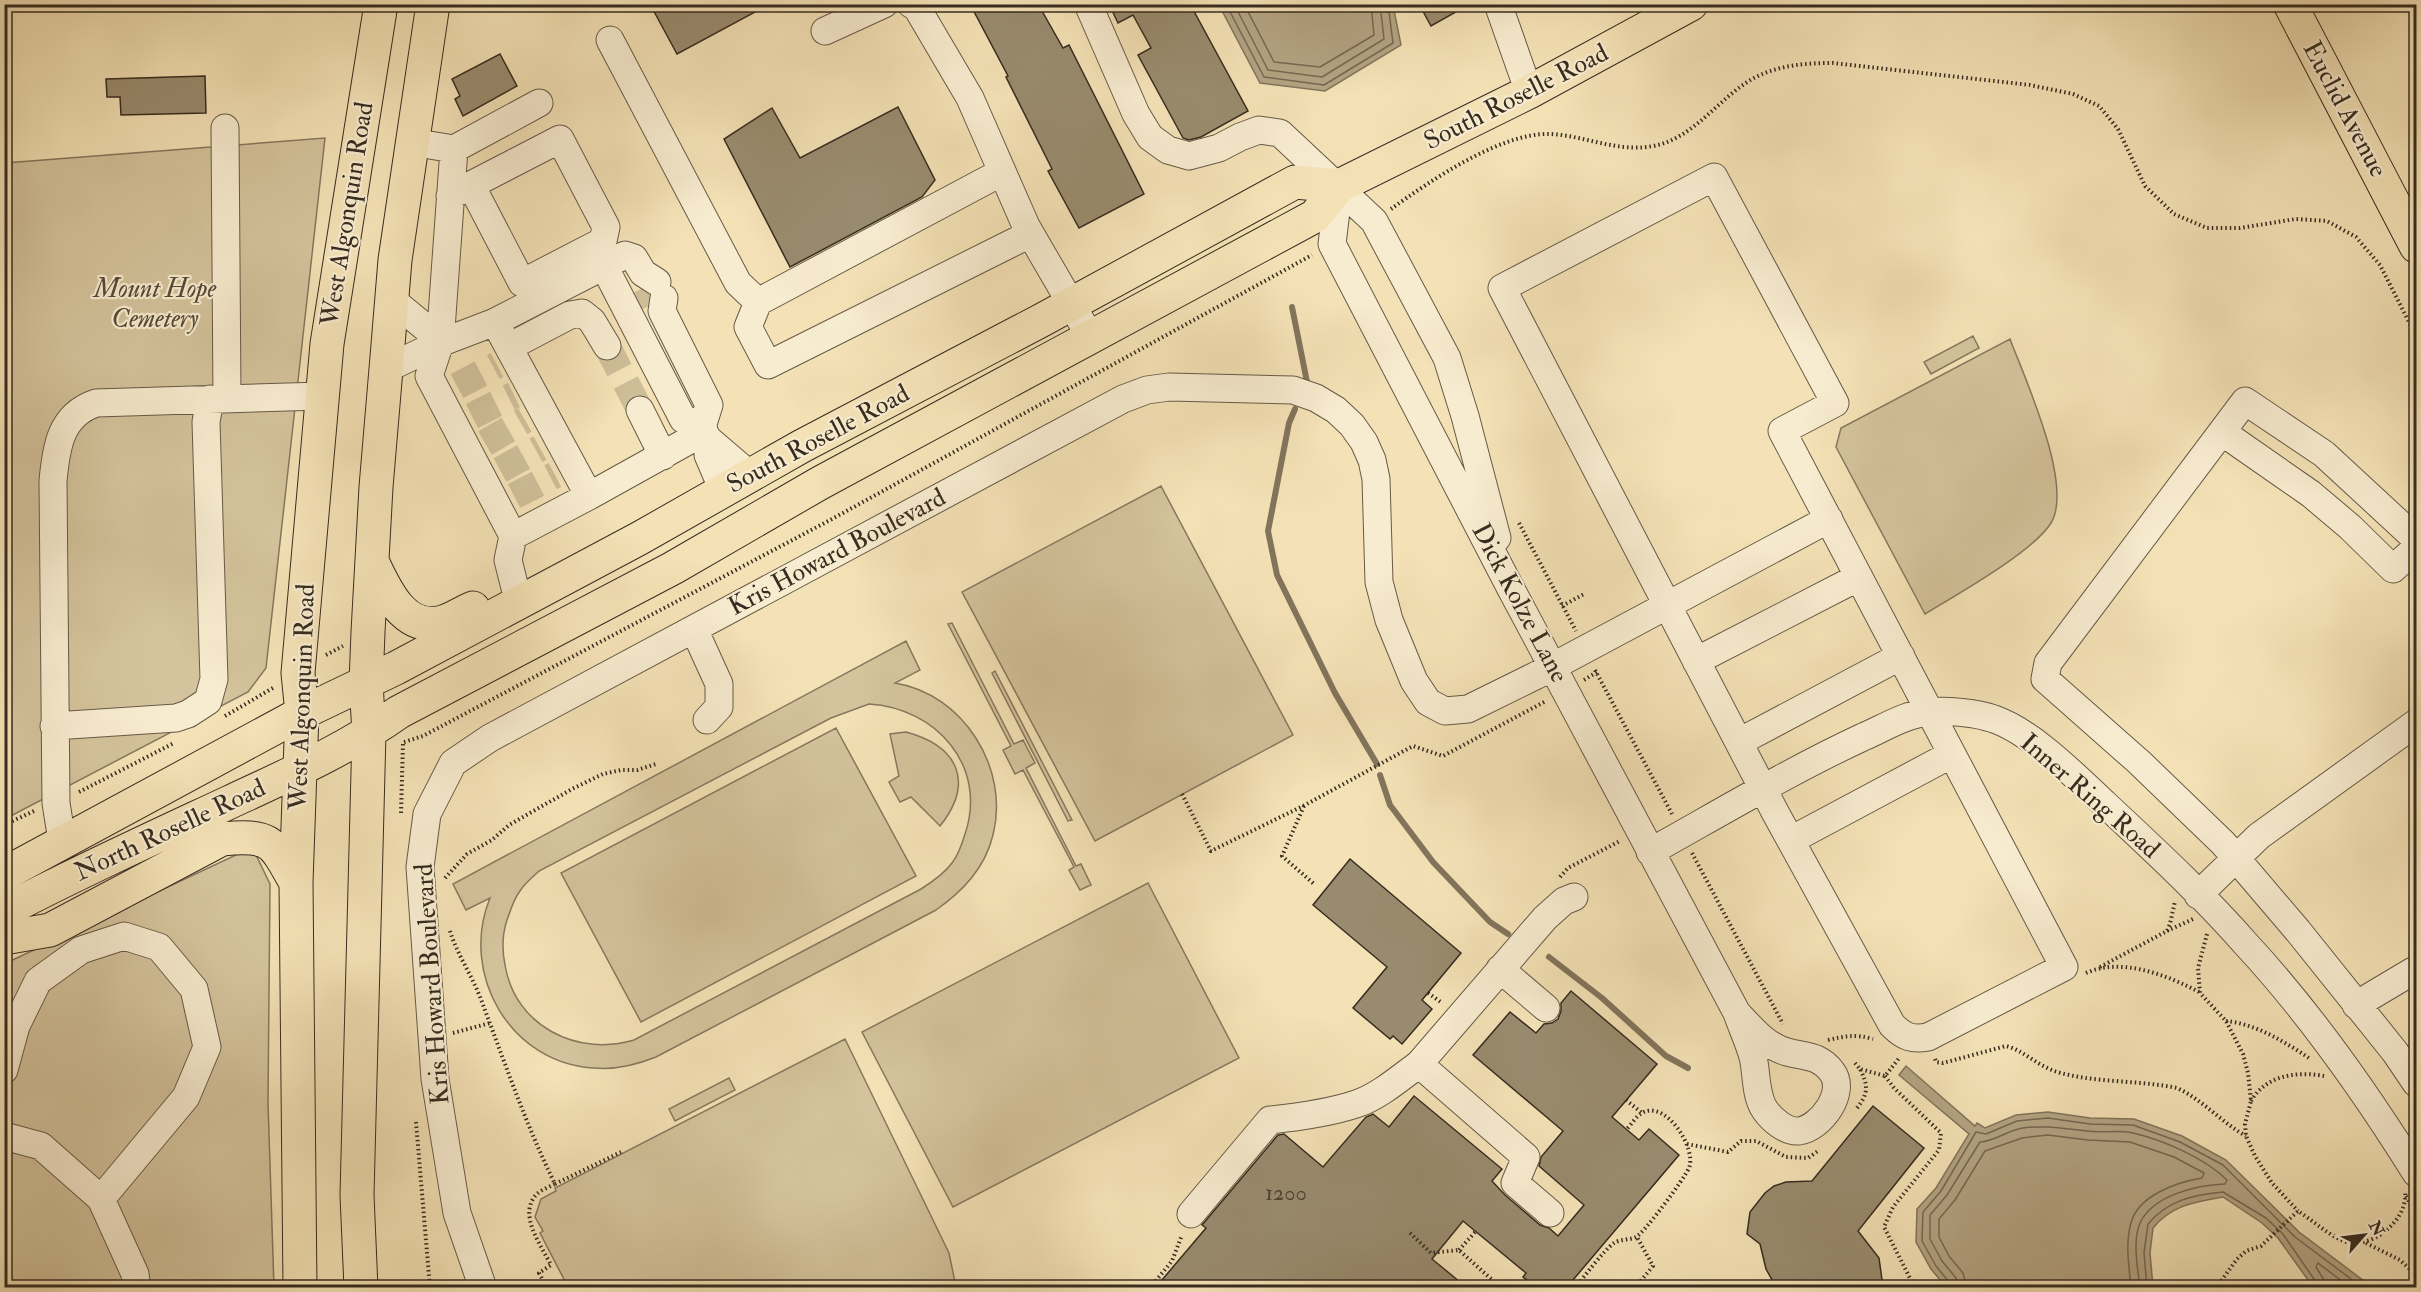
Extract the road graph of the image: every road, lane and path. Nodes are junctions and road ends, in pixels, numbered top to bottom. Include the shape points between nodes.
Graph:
1 (381, 4) edge
2 (433, 4) edge
3 (884, 4) edge
4 (911, 4) edge
5 (1088, 4) edge
6 (1498, 4) edge
7 (1691, 4) edge
8 (2290, 4) edge
9 (825, 31) dead end
10 (610, 40) dead end
11 (1529, 92) junction
12 (539, 103) dead end
13 (225, 128) dead end
14 (411, 142) junction
15 (454, 149) junction
16 (1002, 172) junction
17 (1339, 186) junction
18 (461, 191) junction
19 (1030, 234) junction
20 (2416, 246) edge
21 (604, 266) junction
22 (392, 300) junction
23 (758, 302) junction
24 (1071, 304) junction
25 (495, 322) junction
26 (1091, 338) junction
27 (440, 343) junction
28 (607, 346) tunnel mouth
29 (507, 356) junction
30 (386, 369) junction
31 (322, 396) junction
32 (218, 399) junction
33 (640, 410) tunnel mouth
34 (705, 432) junction
35 (2222, 432) junction
36 (663, 456) junction
37 (736, 482) junction
38 (589, 496) junction
39 (1514, 514) dead end
40 (1829, 519) junction
41 (513, 536) junction
42 (640, 538) junction
43 (2416, 539) edge
44 (2416, 548) edge
45 (372, 561) junction
46 (1859, 577) junction
47 (1510, 587) junction
48 (515, 588) junction
49 (1584, 594) dead end
50 (1667, 605) junction
51 (1563, 606) junction
52 (694, 628) junction
53 (1584, 650) junction
54 (1901, 656) junction
55 (1696, 661) junction
56 (1544, 671) junction
57 (366, 683) junction
58 (1541, 704) dead end
59 (240, 708) dead end
60 (1930, 712) junction
61 (302, 713) junction
62 (220, 718) dead end
63 (707, 720) dead end
64 (2416, 723) edge
65 (54, 726) junction
66 (369, 733) junction
67 (179, 740) dead end
68 (1739, 742) junction
69 (1952, 754) junction
70 (656, 764) dead end
71 (301, 769) junction
72 (1763, 789) junction
73 (1182, 794) dead end
74 (56, 804) junction
75 (1305, 805) junction
76 (4, 825) edge
77 (1682, 834) junction
78 (1791, 840) junction
79 (62, 841) junction
80 (1650, 852) junction
81 (2236, 859) junction
82 (4, 874) edge
83 (296, 883) junction
84 (1314, 884) dead end
85 (440, 885) dead end
86 (1574, 897) dead end
87 (2191, 903) junction
88 (4, 911) edge
89 (447, 922) dead end
90 (2210, 927) dead end
91 (2167, 931) junction
92 (4, 938) edge
93 (2100, 967) junction
94 (1500, 969) junction
95 (2083, 975) dead end
96 (2416, 976) edge
97 (2199, 993) junction
98 (2356, 1005) junction
99 (1546, 1008) dead end
100 (1737, 1013) dead end
101 (2226, 1021) junction
102 (1788, 1033) dead end
103 (1824, 1040) dead end
104 (1831, 1040) junction
105 (1882, 1042) dead end
106 (1838, 1047) dead end
107 (1893, 1049) dead end
108 (1932, 1052) dead end
109 (1853, 1061) dead end
110 (2314, 1062) dead end
111 (1419, 1064) junction
112 (4, 1070) edge
113 (2321, 1070) dead end
114 (1885, 1076) junction
115 (2325, 1076) junction
116 (2334, 1081) dead end
117 (2416, 1083) edge
118 (1626, 1100) dead end
119 (2251, 1101) junction
120 (1642, 1113) junction
121 (1626, 1130) dead end
122 (2246, 1136) junction
123 (4, 1137) edge
124 (621, 1152) dead end
125 (555, 1184) junction
126 (2409, 1186) edge
127 (102, 1199) junction
128 (2298, 1211) junction
129 (1550, 1213) dead end
130 (1191, 1214) dead end
131 (1476, 1231) dead end
132 (1410, 1233) dead end
133 (2416, 1233) edge
134 (1637, 1237) junction
135 (2365, 1242) junction
136 (1459, 1250) junction
137 (1172, 1261) dead end
138 (2416, 1275) edge
139 (1641, 1281) junction
140 (137, 1287) edge
141 (300, 1287) edge
142 (362, 1287) edge
143 (483, 1287) edge
144 (547, 1287) edge
145 (1150, 1287) edge
146 (1501, 1287) edge
147 (1575, 1287) edge
148 (1635, 1287) edge
149 (1644, 1287) edge
150 (1915, 1287) edge
151 (2216, 1287) edge

1 - 31 main road, West Algonquin Road
2 - 14 main road, West Algonquin Road
3 - 9 street
4 - 16 street via 970,98
5 - 17 street via 1150,137 1168,150 1189,156 1259,130 1280,133
6 - 11 street
7 - 11 main road, South Roselle Road
8 - 20 main road, Euclid Avenue
10 - 23 street via 738,283
11 - 17 main road, South Roselle Road
12 - 15 street
13 - 32 street
14 - 15 street
14 - 22 main road, West Algonquin Road
15 - 18 street
16 - 19 street
16 - 23 street
17 - 24 main road, South Roselle Road via 1295,182
17 - 26 main road, South Roselle Road via 1315,216
17 - 47 street via 1374,221 1447,358
17 - 47 street, Dick Kolze Lane via 1332,244
18 - 18 street via 522,283 603,241 606,227 560,139
18 - 27 street
19 - 23 street via 768,366 748,327
19 - 24 street
21 - 25 street
21 - 34 street via 683,418
21 - 34 street via 625,255 634,258 709,405
22 - 27 street
22 - 30 main road, West Algonquin Road
24 - 26 street
24 - 37 main road, South Roselle Road
25 - 27 street
25 - 29 street
26 - 66 main road, South Roselle Road via 820,483 673,568 399,712
27 - 30 street
27 - 41 street via 429,376 448,390 464,420 506,501
28 - 29 street via 592,321 582,313 570,315
29 - 38 street via 564,470
30 - 45 main road, West Algonquin Road
31 - 32 street
31 - 61 main road, West Algonquin Road via 298,673
32 - 65 street via 96,404 76,413 62,433 56,448 54,481
32 - 65 street via 206,422 214,679 208,701 176,718
33 - 36 street
34 - 36 street
34 - 37 street
35 - 43 street via 2245,401 2324,454
35 - 44 street via 2311,494 2393,569
35 - 81 street via 2048,663 2045,680 2139,762
36 - 38 street
37 - 42 main road, South Roselle Road
38 - 41 street
39 - 51 path
40 - 46 street
40 - 50 street, Kris Howard Boulevard
40 - 50 street via 1782,431 1835,404 1714,177 1502,288
41 - 48 street via 508,560
42 - 48 main road via 582,555
42 - 57 main road, South Roselle Road
45 - 48 main road via 400,610 413,620 442,622
45 - 57 main road, West Algonquin Road
46 - 54 street
46 - 55 street
47 - 56 street, Dick Kolze Lane
49 - 51 path
50 - 53 street, Kris Howard Boulevard
50 - 55 street
51 - 53 path
52 - 56 street, Kris Howard Boulevard via 1123,399 1169,387 1293,390 1336,410 1352,425 1372,460 1377,479 1379,582 1402,657 1428,702 1445,711 1468,709
52 - 63 street via 719,684 719,707
52 - 143 street, Kris Howard Boulevard via 490,738 453,763 427,814 420,867 435,1079 457,1214
53 - 56 street, Kris Howard Boulevard
53 - 77 path
54 - 60 street
54 - 68 street
55 - 68 street
56 - 80 street, Dick Kolze Lane
57 - 61 main road, South Roselle Road
57 - 66 main road, West Algonquin Road
58 - 75 path via 1443,756 1413,746
59 - 62 path
60 - 69 street
60 - 72 street, Inner Ring Road via 1865,737
60 - 87 street, Inner Ring Road via 1994,718 2032,741 2148,844
61 - 71 main road, West Algonquin Road
61 - 79 main road, North Roselle Road
64 - 81 street via 2259,836
65 - 74 street
66 - 71 main road, North Roselle Road
66 - 142 main road, West Algonquin Road via 357,1195
67 - 74 path
68 - 72 street
69 - 78 street
69 - 78 street via 2064,967 1928,1037 1914,1040 1902,1035 1892,1025
70 - 85 path via 603,774 522,816 467,854
71 - 83 main road, West Algonquin Road
71 - 88 main road, North Roselle Road
72 - 77 street, Inner Ring Road
72 - 78 street
73 - 75 path via 1211,852
74 - 76 path
74 - 79 street
75 - 84 path via 1282,856
77 - 80 street, Inner Ring Road
77 - 102 path
79 - 82 main road, North Roselle Road
80 - 100 street, Dick Kolze Lane
81 - 87 street
81 - 98 street
83 - 92 main road via 275,846 248,837 222,839 50,930
83 - 141 main road, West Algonquin Road
86 - 94 street via 1545,918
87 - 91 path
87 - 91 path
87 - 126 street, Inner Ring Road via 2245,942 2291,997 2358,1086
89 - 125 path via 454,944 470,971 523,1115
90 - 97 path via 2198,968
91 - 93 path
93 - 95 path
93 - 97 path via 2153,972
94 - 99 street
94 - 111 street
96 - 98 street via 2413,971
97 - 101 path
98 - 117 street
101 - 110 path via 2240,1022 2278,1039
101 - 119 path via 2243,1054
103 - 104 path
104 - 105 path via 1859,1035
104 - 106 path
107 - 114 path via 1902,1055
108 - 122 path via 1936,1062 1943,1063 2006,1046 2060,1073 2177,1088
109 - 114 path via 1860,1069
111 - 129 street via 1526,1157 1515,1183
111 - 130 street via 1358,1103 1270,1120
112 - 127 street via 16,1026 38,981 81,950 124,936 159,947 194,989 207,1047 186,1097
113 - 115 path
114 - 150 path via 1941,1133 1939,1150 1893,1207 1884,1227
115 - 116 path
115 - 119 path via 2284,1076 2262,1088
118 - 120 path
119 - 122 path
120 - 121 path
120 - 134 path via 1655,1110 1667,1116 1692,1157 1682,1181
122 - 128 path via 2272,1183
123 - 127 street via 41,1146
124 - 125 path
125 - 144 path via 538,1193 531,1204 529,1220 551,1265 539,1272
126 - 133 path
126 - 135 path via 2402,1209 2391,1226
127 - 140 street
128 - 135 path via 2342,1241
128 - 151 path via 2261,1246 2246,1251
131 - 136 path
132 - 136 path via 1431,1253
134 - 139 path via 1653,1266
134 - 147 path via 1615,1242
135 - 138 path via 2400,1260
136 - 146 path
137 - 145 path
139 - 148 path
139 - 149 path

